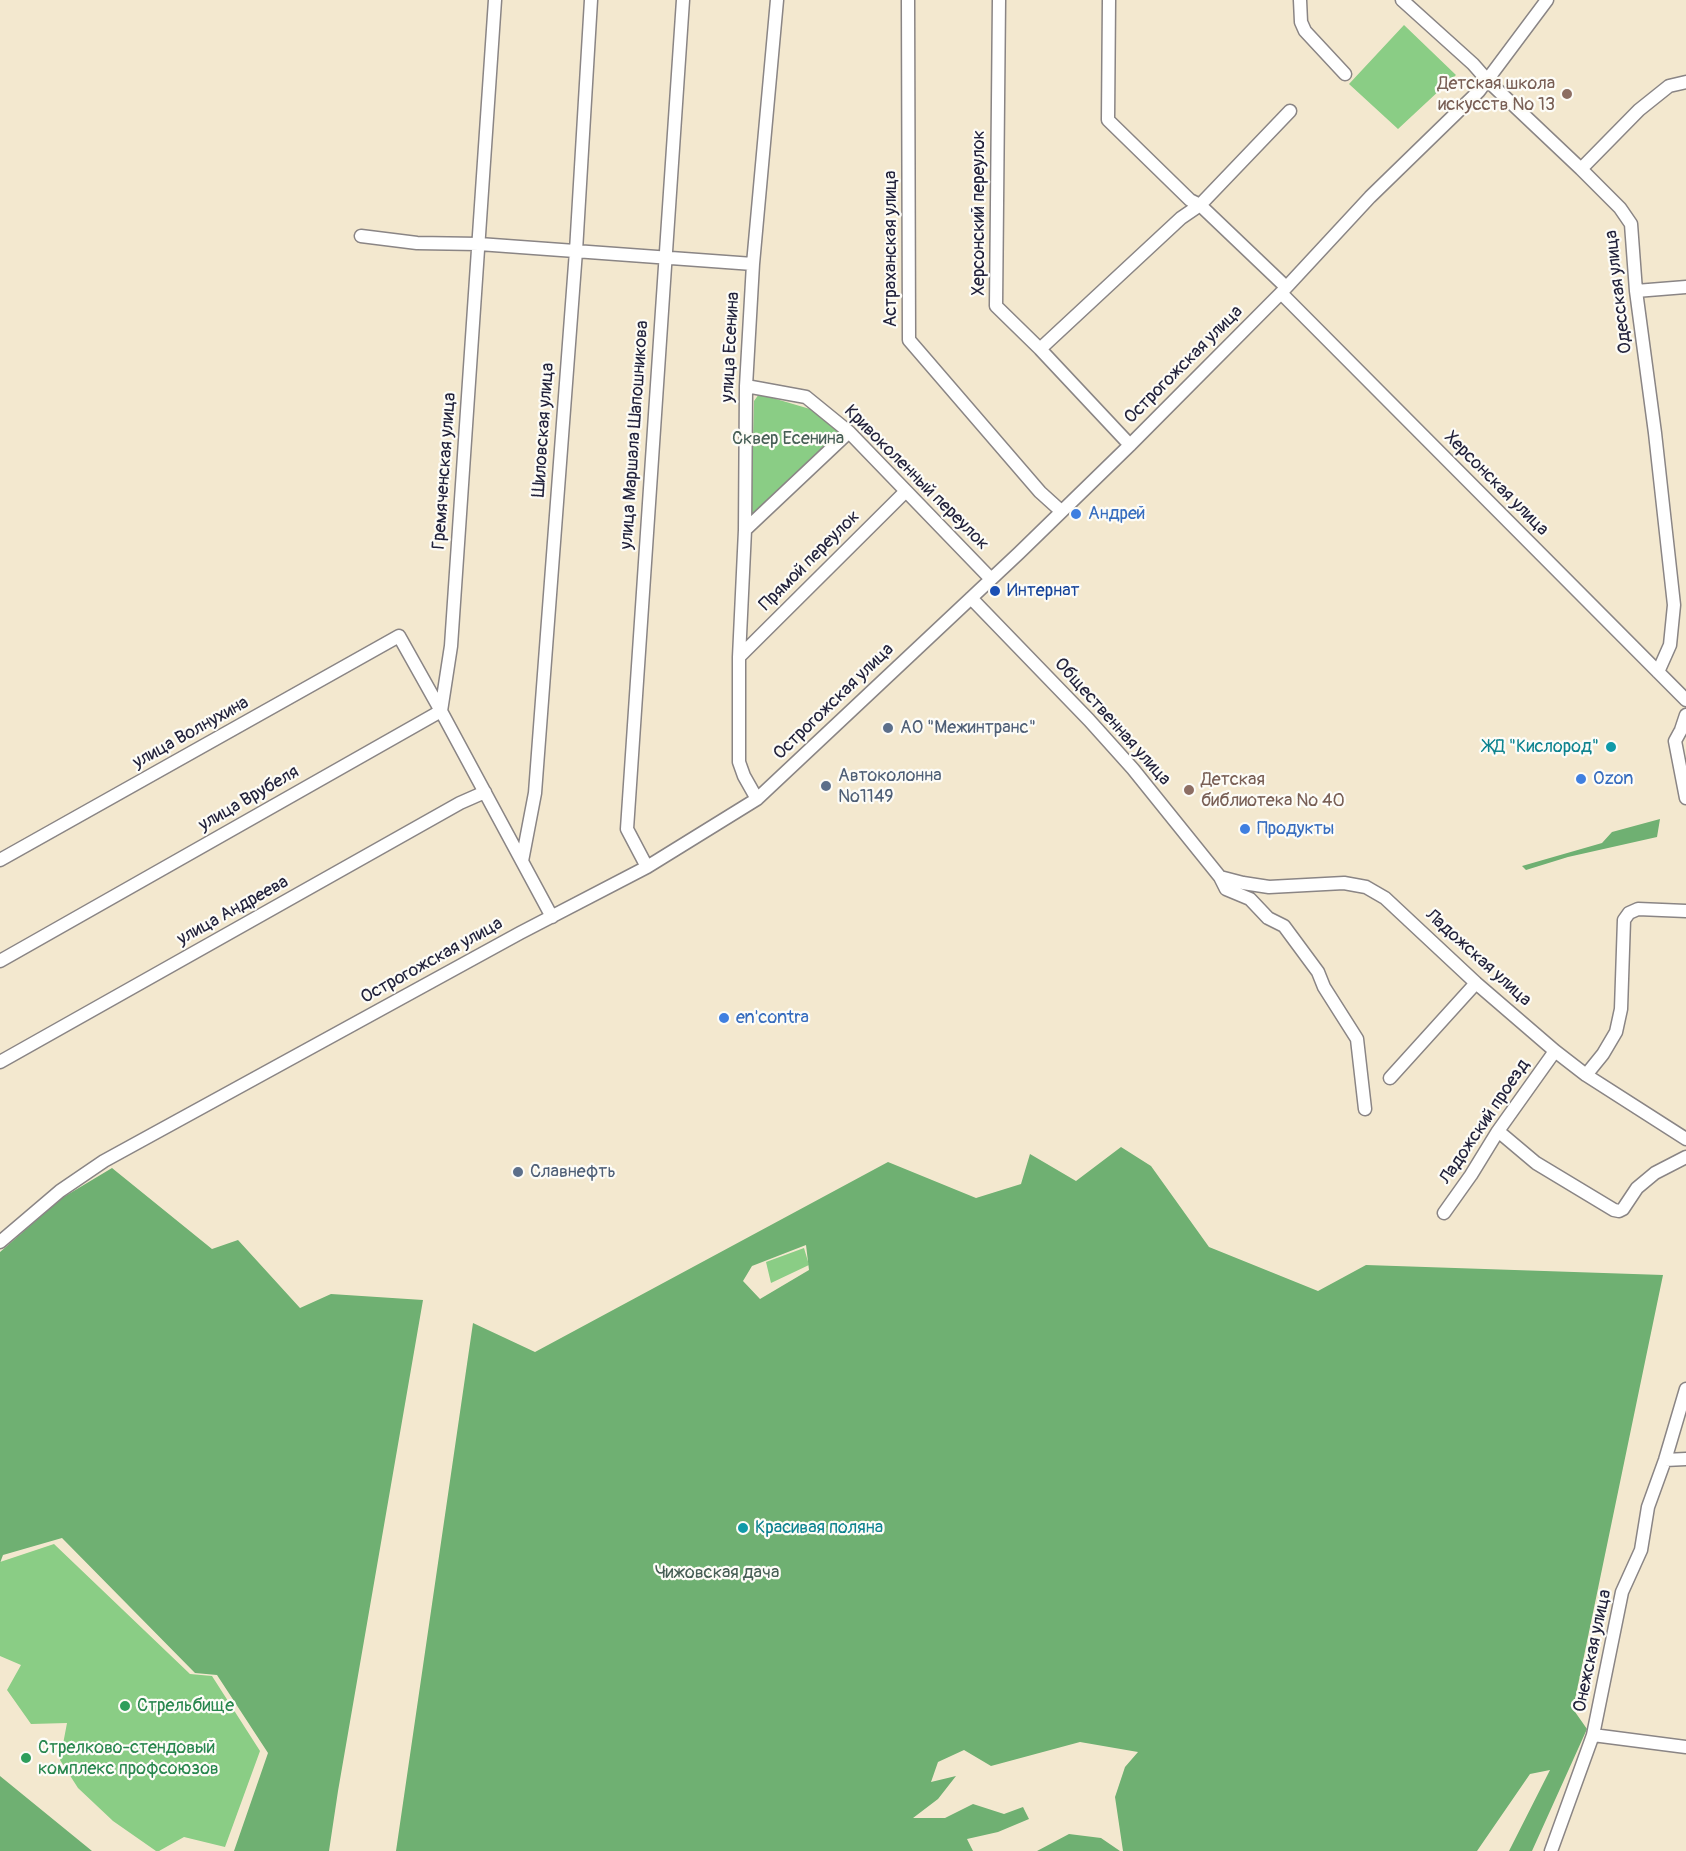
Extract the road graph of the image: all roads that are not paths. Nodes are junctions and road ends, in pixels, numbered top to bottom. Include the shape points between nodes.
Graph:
1 (495, 0) edge
2 (591, 0) edge
3 (683, 0) edge
4 (777, 0) edge
5 (908, 0) edge
6 (999, 0) edge
7 (1109, 0) edge
8 (1300, 0) edge
9 (1402, 0) edge
10 (1547, 0) edge
11 (1345, 74) dead end
12 (1488, 81) junction
13 (1686, 82) edge
14 (1290, 111) dead end
15 (1581, 170) junction
16 (1200, 205) junction
17 (361, 236) dead end
18 (479, 244) junction
19 (576, 251) junction
20 (665, 258) junction
21 (753, 264) junction
22 (1686, 287) edge
23 (1284, 290) junction
24 (1636, 291) junction
25 (1040, 349) junction
26 (746, 386) junction
27 (849, 432) junction
28 (1130, 445) junction
29 (906, 490) junction
30 (1061, 511) junction
31 (745, 530) junction
32 (991, 579) junction
33 (971, 598) junction
34 (739, 657) junction
35 (1658, 672) junction
36 (1686, 706) edge
37 (441, 711) junction
38 (485, 792) junction
39 (1686, 798) edge
40 (757, 800) junction
41 (0, 860) edge
42 (522, 861) junction
43 (647, 867) junction
44 (1220, 877) junction
45 (1686, 911) edge
46 (552, 917) junction
47 (0, 961) edge
48 (1476, 983) junction
49 (1555, 1051) junction
50 (0, 1062) edge
51 (1586, 1075) junction
52 (1390, 1078) dead end
53 (1365, 1109) dead end
54 (1498, 1131) junction
55 (1686, 1139) edge
56 (1686, 1156) edge
57 (1444, 1213) dead end
58 (0, 1242) edge
59 (1686, 1389) edge
60 (1686, 1459) edge
61 (1665, 1460) junction
62 (1593, 1735) junction
63 (1686, 1747) edge
64 (1551, 1851) edge

1 - 18 street, Гремяченская улица
2 - 19 street, Шиловская улица
3 - 20 street, улица Маршала Шапошникова
4 - 21 street, улица Есенина
5 - 30 street, Астраханская улица via 909,340 1040,492
6 - 25 street, Херсонский переулок via 996,306
7 - 16 street, Херсонская улица via 1108,120 1190,200
8 - 11 street via 1305,31
9 - 12 street, Одесская улица
10 - 12 street, Острогожская улица
12 - 15 street, Одесская улица
12 - 23 street, Острогожская улица via 1370,197
13 - 15 street via 1669,86 1639,110
14 - 16 street
15 - 24 street, Одесская улица via 1631,224
16 - 23 street, Херсонская улица
16 - 25 street via 1172,225
17 - 18 street via 417,243
18 - 19 street
18 - 37 street, Гремяченская улица via 451,646
19 - 20 street
19 - 42 street, Шиловская улица via 535,792
20 - 21 street
20 - 43 street, улица Маршала Шапошникова via 627,829
21 - 26 street, улица Есенина
22 - 24 street
23 - 28 street, Острогожская улица
23 - 35 street, Херсонская улица
24 - 35 street, Одесская улица via 1674,605 1670,645
25 - 28 street, Херсонский переулок
26 - 27 street, Кривоколенный переулок via 806,397
26 - 31 street, улица Есенина
27 - 29 street, Кривоколенный переулок
27 - 31 street
28 - 30 street, Острогожская улица
29 - 32 street, Кривоколенный переулок
29 - 34 street, Прямой переулок
30 - 32 street, Острогожская улица
31 - 34 street, улица Есенина
32 - 33 street, Острогожская улица
33 - 40 street, Острогожская улица
33 - 44 street, Общественная улица via 1118,753
34 - 40 street, улица Есенина via 739,762
35 - 36 street, Херсонская улица
36 - 39 street via 1675,741
37 - 38 street
37 - 41 street, улица Волнухина via 399,636
37 - 47 street, улица Врубеля
38 - 42 street
38 - 50 street, улица Андреева
40 - 43 street, Острогожская улица
42 - 46 street
43 - 46 street, Острогожская улица
44 - 48 street, Ладожская улица via 1269,887 1344,883 1366,887 1385,898
44 - 53 street, Общественная улица via 1226,889 1250,899 1268,918 1284,926 1318,972 1357,1039
45 - 51 street via 1638,909 1624,920 1621,1009 1616,1032
46 - 58 street, Острогожская улица via 104,1161 60,1191
48 - 49 street, Ладожская улица
48 - 52 street
49 - 51 street, Ладожская улица
49 - 54 street, Ладожский проезд
51 - 55 street, Ладожская улица
54 - 56 street via 1546,1169 1619,1211 1636,1188
54 - 57 street, Ладожский проезд
59 - 61 street, Онежская улица
60 - 61 street
61 - 62 street, Онежская улица via 1648,1507 1641,1550 1622,1592
62 - 63 street
62 - 64 street, Онежская улица

